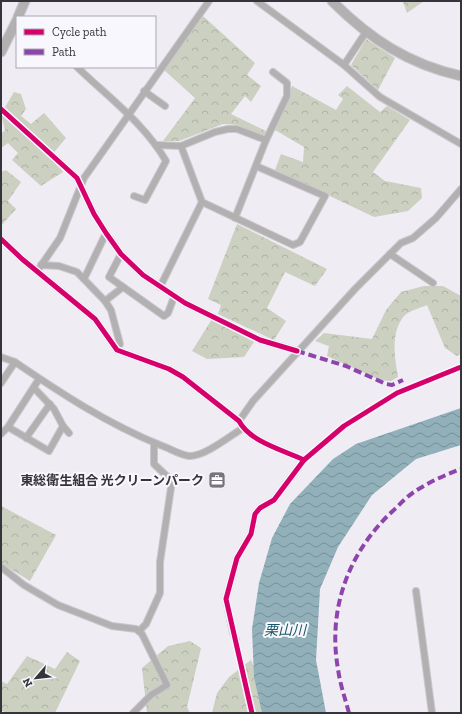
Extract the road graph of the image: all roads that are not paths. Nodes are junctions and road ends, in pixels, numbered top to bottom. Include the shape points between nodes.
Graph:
1 (25, 1) edge
2 (257, 1) edge
3 (332, 1) edge
4 (206, 2) edge
5 (19, 16) edge
6 (16, 22) edge
7 (366, 32) junction
8 (1, 52) edge
9 (344, 65) junction
10 (78, 68) edge
11 (272, 72) dead end
12 (461, 76) edge
13 (144, 91) junction
14 (165, 106) dead end
15 (1, 109) edge
16 (128, 113) junction
17 (266, 140) junction
18 (461, 144) edge
19 (157, 145) junction
20 (181, 146) junction
21 (256, 166) junction
22 (80, 185) junction
23 (461, 189) edge
24 (134, 196) dead end
25 (202, 202) junction
26 (235, 218) junction
27 (106, 233) junction
28 (1, 239) edge
29 (121, 254) junction
30 (390, 254) junction
31 (39, 268) junction
32 (84, 279) junction
33 (433, 283) dead end
34 (160, 286) junction
35 (123, 287) junction
36 (174, 297) junction
37 (105, 301) junction
38 (117, 350) junction
39 (298, 352) junction
40 (1, 357) edge
41 (15, 362) junction
42 (40, 378) junction
43 (1, 383) edge
44 (34, 388) junction
45 (50, 404) junction
46 (239, 421) junction
47 (63, 426) junction
48 (8, 427) junction
49 (243, 428) junction
50 (69, 433) dead end
51 (1, 434) edge
52 (26, 438) junction
53 (154, 443) junction
54 (1, 567) edge
55 (416, 591) dead end
56 (139, 631) junction
57 (236, 640) dead end
58 (133, 713) edge
59 (432, 713) edge

1 - 5 street
2 - 9 street
3 - 7 street
4 - 13 street
6 - 8 street
7 - 9 street
7 - 12 street via 396,53
9 - 18 street via 380,97
10 - 16 street
11 - 17 street via 287,83 288,90
13 - 14 street
13 - 16 street
15 - 22 street via 77,178
16 - 19 street
16 - 22 street
17 - 20 street via 237,129 228,129
17 - 21 street
19 - 20 street
19 - 24 street via 166,161 144,200
20 - 25 street
21 - 26 street
21 - 26 street via 325,196 300,242 293,245
22 - 27 street
22 - 31 street via 60,238
23 - 30 street via 436,218
25 - 26 street
25 - 34 street
27 - 29 street
27 - 32 street
28 - 31 street via 22,259
29 - 34 street via 143,276
29 - 35 street via 109,277
30 - 33 street
30 - 39 street via 355,288
31 - 32 street via 59,266 77,272
31 - 38 street via 96,319
32 - 37 street
34 - 36 street
35 - 36 street via 164,316 168,313
35 - 37 street
36 - 39 street via 260,340
37 - 38 street via 111,310 120,344
38 - 46 street via 169,369 183,377
39 - 46 street via 253,401
40 - 41 street
41 - 42 street
41 - 43 street
42 - 44 street
42 - 53 street via 98,415
44 - 45 street
44 - 48 street
45 - 47 street
45 - 52 street
46 - 49 street
47 - 50 street
47 - 52 street via 49,451
48 - 51 street
48 - 52 street
49 - 53 street via 198,455 188,456
49 - 57 street via 254,437 304,460 274,500 255,514 251,534 237,558 226,599
53 - 56 street via 154,464 172,481 160,562 160,593 146,624
54 - 56 street via 58,606 112,626
55 - 59 street
56 - 58 street via 167,685 151,695

